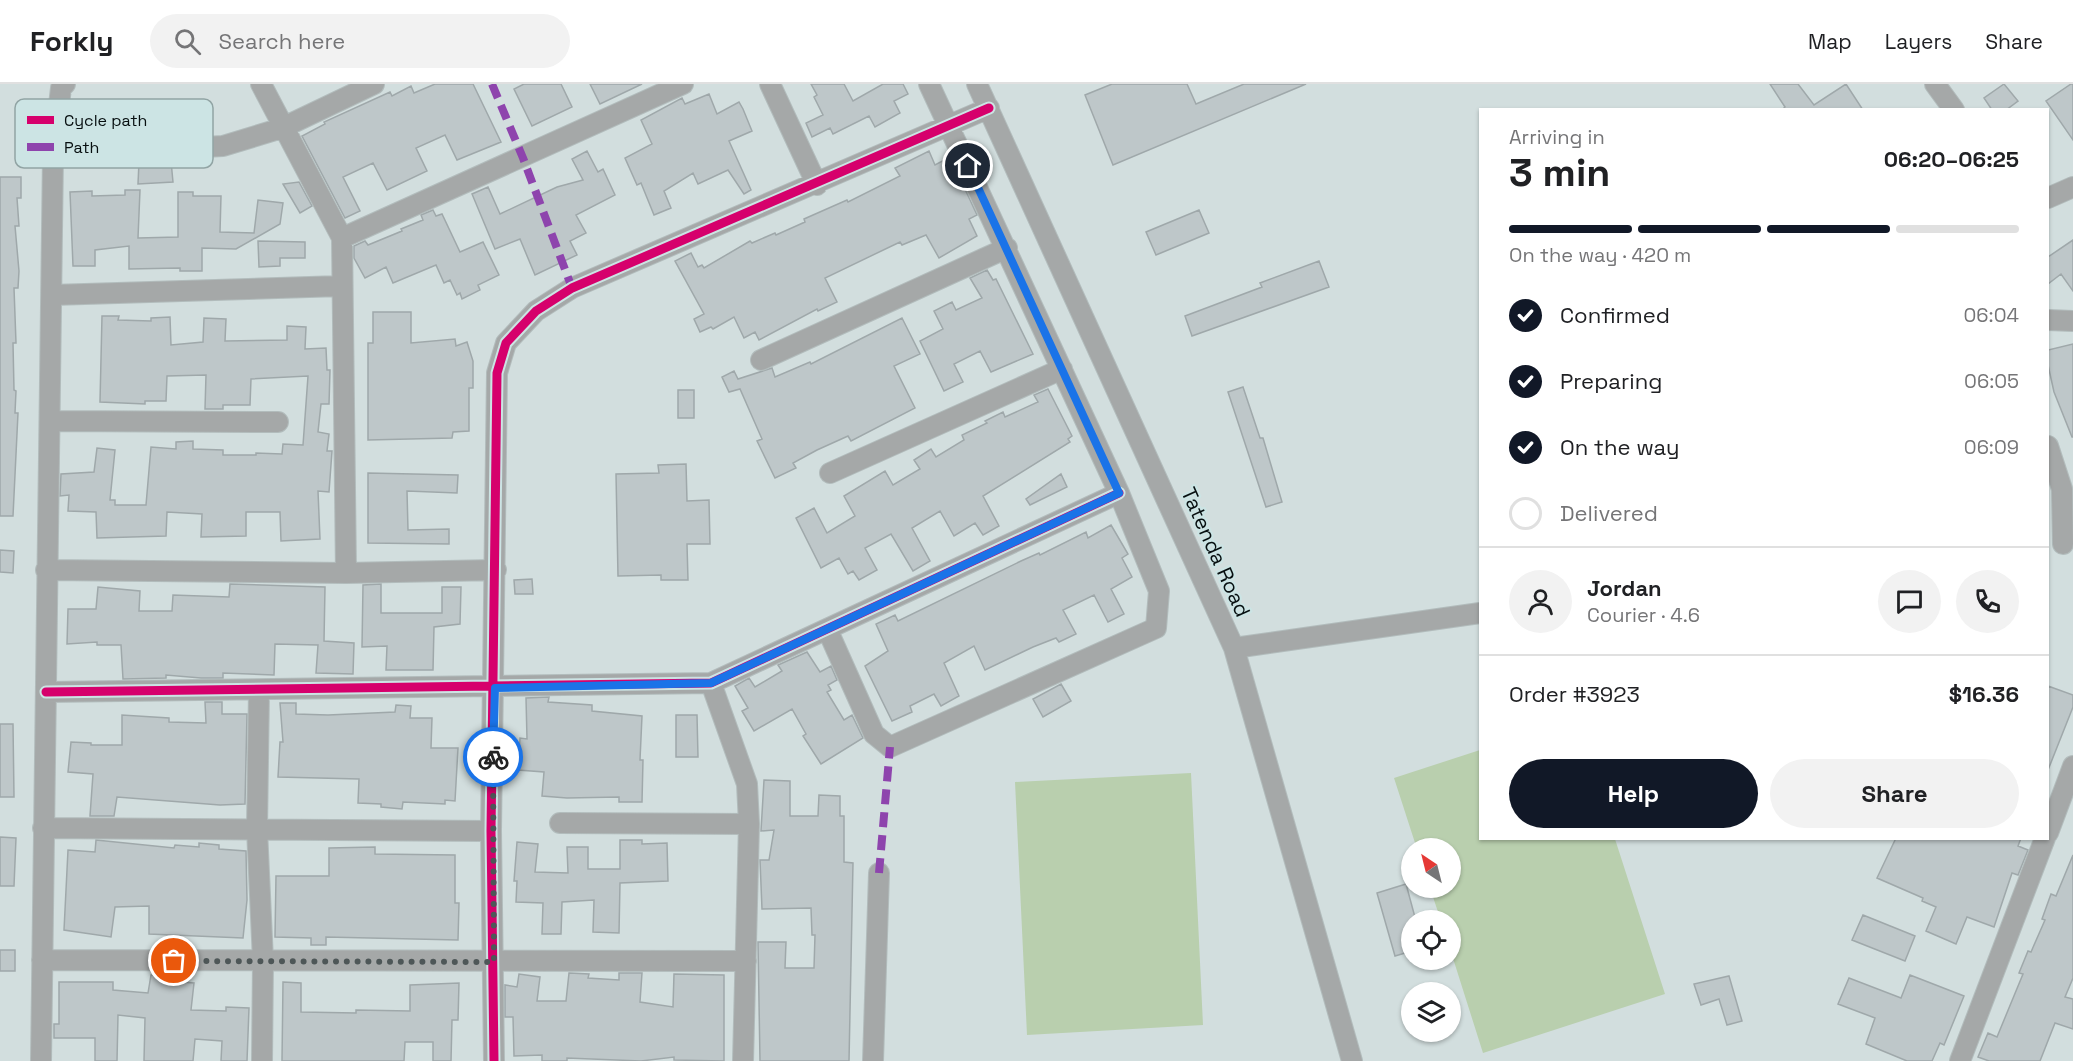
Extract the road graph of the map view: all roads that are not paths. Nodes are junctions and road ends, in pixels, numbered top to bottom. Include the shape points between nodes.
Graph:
1 (64, 84) edge
2 (261, 84) edge
3 (374, 84) edge
4 (683, 84) edge
5 (770, 84) edge
6 (929, 84) edge
7 (977, 84) edge
8 (1935, 84) edge
9 (61, 99) edge
10 (989, 108) junction
11 (1953, 108) edge
12 (948, 125) junction
13 (282, 128) junction
14 (213, 147) edge
15 (53, 168) edge
16 (817, 184) junction
17 (2073, 187) edge
18 (2049, 198) edge
19 (342, 238) junction
20 (1007, 248) junction
21 (341, 286) junction
22 (52, 295) junction
23 (2049, 320) edge
24 (2073, 321) edge
25 (761, 360) dead end
26 (1062, 369) junction
27 (50, 421) junction
28 (278, 422) dead end
29 (2049, 449) edge
30 (830, 473) dead end
31 (1119, 493) junction
32 (2061, 545) edge
33 (46, 570) junction
34 (496, 570) junction
35 (346, 573) junction
36 (1479, 612) edge
37 (828, 630) junction
38 (1234, 648) junction
39 (711, 683) junction
40 (495, 688) junction
41 (259, 690) junction
42 (46, 692) junction
43 (2073, 766) edge
44 (560, 823) dead end
45 (749, 824) junction
46 (43, 828) junction
47 (257, 829) junction
48 (2049, 830) edge
49 (491, 831) junction
50 (2044, 840) edge
51 (879, 873) dead end
52 (42, 960) junction
53 (262, 961) junction
54 (494, 962) junction
55 (746, 962) junction
56 (40, 1061) edge
57 (262, 1061) edge
58 (494, 1061) edge
59 (743, 1061) edge
60 (873, 1061) edge
61 (1352, 1061) edge
62 (1960, 1061) edge

1 - 9 street
2 - 13 street
3 - 13 street
4 - 19 street
5 - 16 street
6 - 12 street
7 - 10 street, Tatenda Road
8 - 11 street
10 - 12 street
10 - 38 street, Tatenda Road
12 - 16 street
12 - 20 street
13 - 14 street
13 - 19 street
15 - 22 street
16 - 34 street via 572,288 536,311 506,343 497,373
17 - 18 street
19 - 21 street
20 - 25 street
20 - 26 street
21 - 22 street
21 - 35 street
22 - 27 street
23 - 24 street
26 - 30 street
26 - 31 street
27 - 28 street
27 - 33 street
29 - 32 street via 2062,489
31 - 37 street
31 - 37 street via 1159,591 1156,628 890,747 874,734
33 - 35 street
33 - 42 street
34 - 35 street
34 - 40 street
36 - 38 street
37 - 39 street
38 - 61 street, Tatenda Road
39 - 40 street
39 - 45 street via 747,784
40 - 41 street
40 - 49 street
41 - 42 street
41 - 47 street
42 - 46 street
43 - 48 street
44 - 45 street
45 - 55 street
46 - 47 street
46 - 52 street
47 - 49 street
47 - 53 street
49 - 54 street
50 - 62 street
51 - 60 street
52 - 53 street
52 - 56 street
53 - 54 street
53 - 57 street
54 - 55 street
54 - 58 street
55 - 59 street

